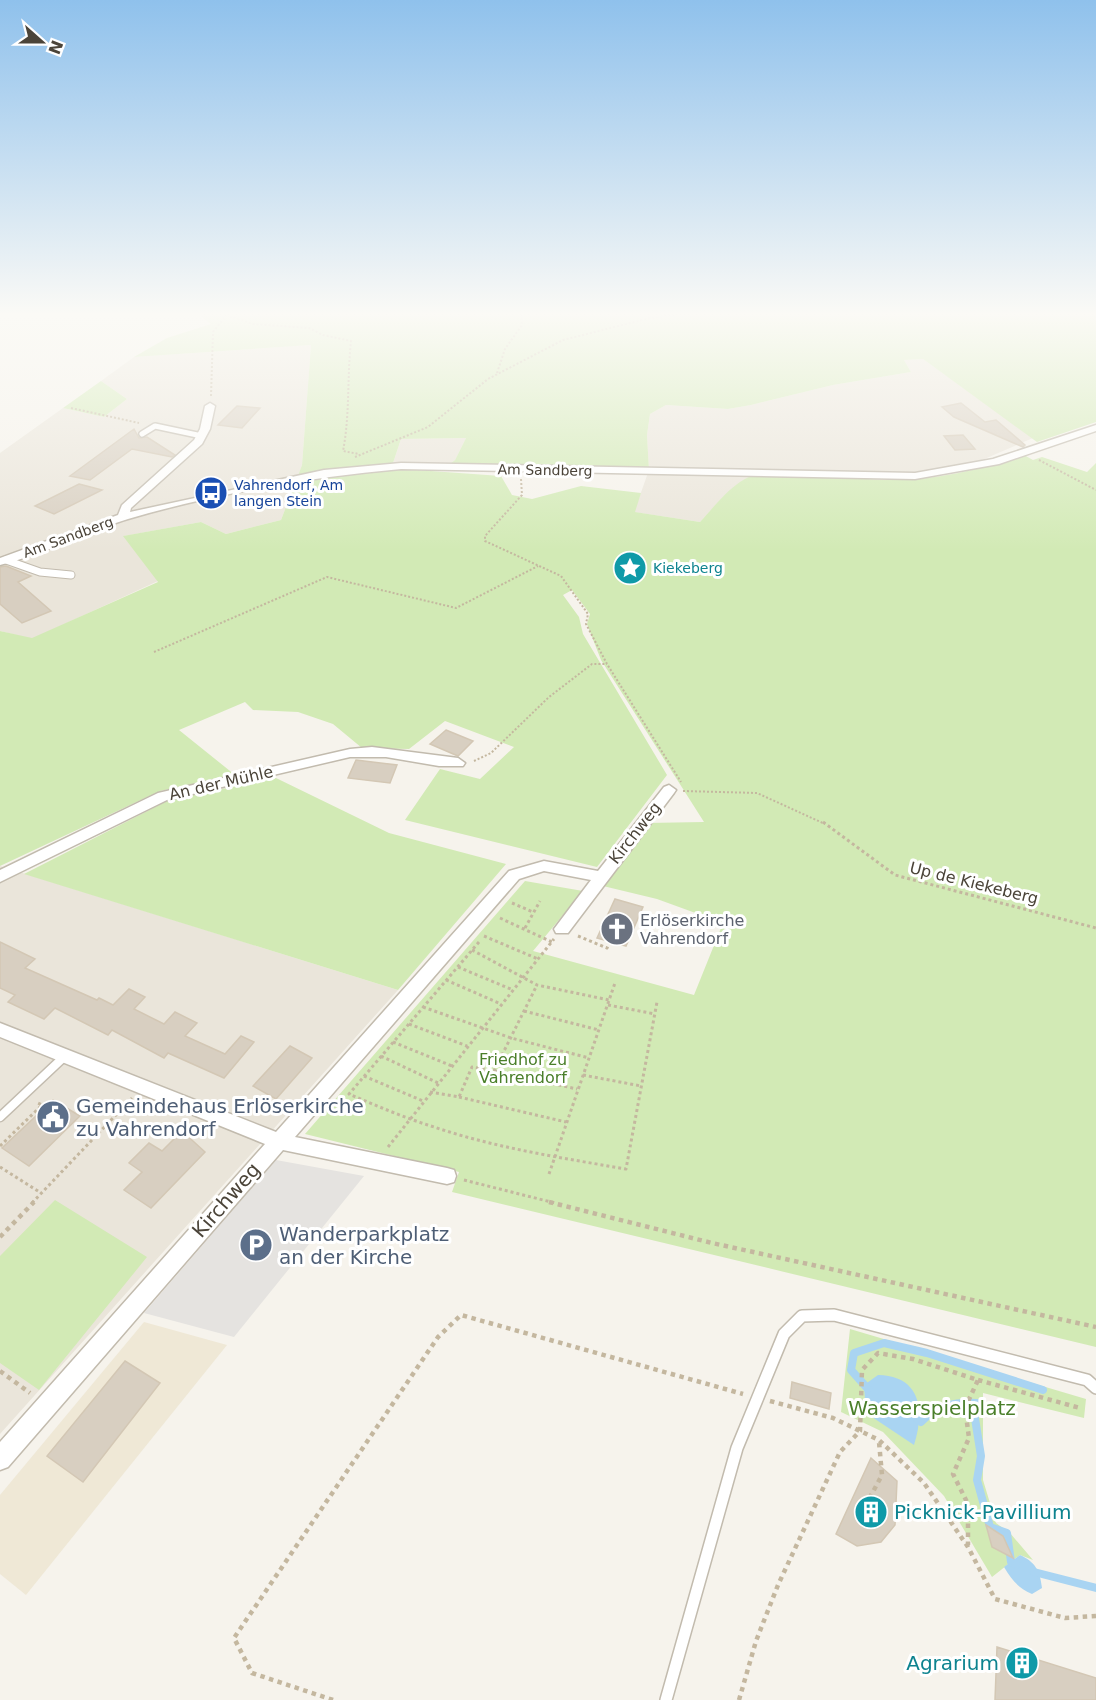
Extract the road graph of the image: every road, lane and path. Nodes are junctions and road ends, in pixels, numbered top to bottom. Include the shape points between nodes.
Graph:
1 (211, 392) edge
2 (347, 392) edge
3 (473, 392) edge
4 (210, 406) joint
5 (71, 408) dead end
6 (156, 426) junction
7 (1096, 428) edge
8 (142, 434) dead end
9 (202, 436) junction
10 (1022, 451) junction
11 (520, 470) junction
12 (1096, 490) edge
13 (123, 517) junction
14 (3, 561) edge
15 (538, 566) junction
16 (70, 575) dead end
17 (154, 652) dead end
18 (607, 663) junction
19 (458, 763) joint
20 (678, 790) junction
21 (0, 877) edge
22 (602, 877) junction
23 (518, 897) dead end
24 (540, 901) dead end
25 (512, 903) junction
26 (534, 912) junction
27 (500, 918) junction
28 (495, 924) dead end
29 (525, 928) junction
30 (1096, 928) edge
31 (489, 930) dead end
32 (557, 935) junction
33 (484, 936) junction
34 (610, 942) dead end
35 (472, 950) junction
36 (538, 959) junction
37 (458, 967) junction
38 (524, 976) junction
39 (446, 980) junction
40 (615, 983) dead end
41 (537, 985) junction
42 (513, 990) junction
43 (608, 1002) junction
44 (657, 1002) dead end
45 (501, 1004) junction
46 (423, 1007) junction
47 (524, 1011) junction
48 (655, 1014) junction
49 (409, 1024) junction
50 (482, 1029) junction
51 (0, 1030) edge
52 (599, 1030) junction
53 (511, 1038) junction
54 (393, 1042) junction
55 (467, 1046) junction
56 (66, 1055) junction
57 (381, 1056) junction
58 (589, 1058) junction
59 (452, 1066) junction
60 (494, 1071) junction
61 (583, 1075) junction
62 (364, 1076) junction
63 (438, 1083) junction
64 (144, 1086) junction
65 (641, 1086) junction
66 (578, 1089) junction
67 (430, 1092) junction
68 (459, 1098) junction
69 (423, 1101) junction
70 (42, 1105) dead end
71 (0, 1117) edge
72 (409, 1119) junction
73 (567, 1122) junction
74 (278, 1141) junction
75 (0, 1146) edge
76 (554, 1157) junction
77 (378, 1161) junction
78 (0, 1167) edge
79 (549, 1174) dead end
80 (447, 1176) joint
81 (42, 1194) junction
82 (0, 1237) edge
83 (1096, 1326) edge
84 (0, 1371) edge
85 (978, 1380) junction
86 (1096, 1388) edge
87 (758, 1398) junction
88 (47, 1406) junction
89 (1080, 1408) dead end
90 (860, 1431) junction
91 (879, 1440) junction
92 (0, 1459) edge
93 (861, 1515) dead end
94 (969, 1548) junction
95 (1096, 1616) edge
96 (333, 1700) edge
97 (666, 1700) edge
98 (739, 1700) edge

1 - 4 path
2 - 3 path via 343,451 360,455 428,428
4 - 9 street
5 - 6 path
6 - 8 lane
6 - 9 lane
7 - 10 street, Am Sandberg
9 - 13 street via 126,507
10 - 11 street, Am Sandberg via 994,462 915,476
10 - 12 path
11 - 13 street, Am Sandberg via 400,466 324,473
11 - 15 path via 522,495 485,536 485,541
13 - 14 street, Am Sandberg
14 - 16 lane via 40,572
15 - 17 path via 456,608 327,577
15 - 18 path via 565,581 588,614 586,624
18 - 19 path via 592,664 549,697 491,753 472,762
18 - 20 path
19 - 21 street, An der Mühle via 443,764 374,751 351,753 163,796
20 - 22 street, Kirchweg
20 - 30 path, Up de Kiekeberg via 757,794 820,820 895,875
22 - 32 street, Kirchweg
22 - 74 street, Kirchweg via 544,866 514,875
23 - 25 path
24 - 26 path
25 - 26 path
25 - 27 path
26 - 29 path
27 - 28 path
27 - 29 path
29 - 32 path
31 - 33 path
32 - 34 path via 607,948
32 - 36 path
33 - 35 path
33 - 36 path
35 - 37 path
35 - 38 path
36 - 38 path
37 - 39 path
37 - 42 path
38 - 41 path
38 - 42 path
39 - 45 path
39 - 46 path
40 - 43 path
41 - 43 path
41 - 47 path
42 - 45 path
43 - 48 path
43 - 52 path
44 - 48 path
45 - 50 path
46 - 49 path
46 - 50 path
47 - 52 path
47 - 53 path
48 - 65 path
49 - 54 path
49 - 55 path
50 - 53 path
50 - 55 path
51 - 56 street
52 - 58 path
53 - 58 path
53 - 60 path
54 - 57 path
54 - 59 path
55 - 59 path
56 - 64 street
56 - 71 lane
57 - 62 path
57 - 63 path
58 - 61 path
59 - 63 path
60 - 66 path
60 - 68 path via 472,1067
61 - 65 path
61 - 66 path
62 - 69 path
62 - 72 path via 349,1094
63 - 67 path
64 - 74 street
64 - 81 path
65 - 76 path via 626,1169
66 - 73 path
67 - 68 path
67 - 69 path
68 - 73 path
69 - 72 path
70 - 75 path
72 - 76 path
72 - 77 path
73 - 76 path
74 - 77 street
74 - 88 street, Kirchweg
76 - 79 path
77 - 80 street
78 - 81 path
80 - 83 path via 712,1243
81 - 82 path
84 - 88 path
85 - 89 path
85 - 90 path via 913,1359 878,1353 862,1370
85 - 94 path via 965,1408 969,1438 953,1474 968,1504
86 - 87 lane via 1087,1380 834,1315 802,1316 784,1334
87 - 90 path via 833,1418
87 - 96 path via 461,1315 438,1338 234,1638 252,1673
87 - 97 lane via 737,1448
88 - 92 street, Kirchweg
90 - 91 path
90 - 98 path via 840,1452 782,1575 756,1641
91 - 93 path via 882,1475
91 - 94 path via 924,1483
94 - 95 path via 995,1599 1065,1618

